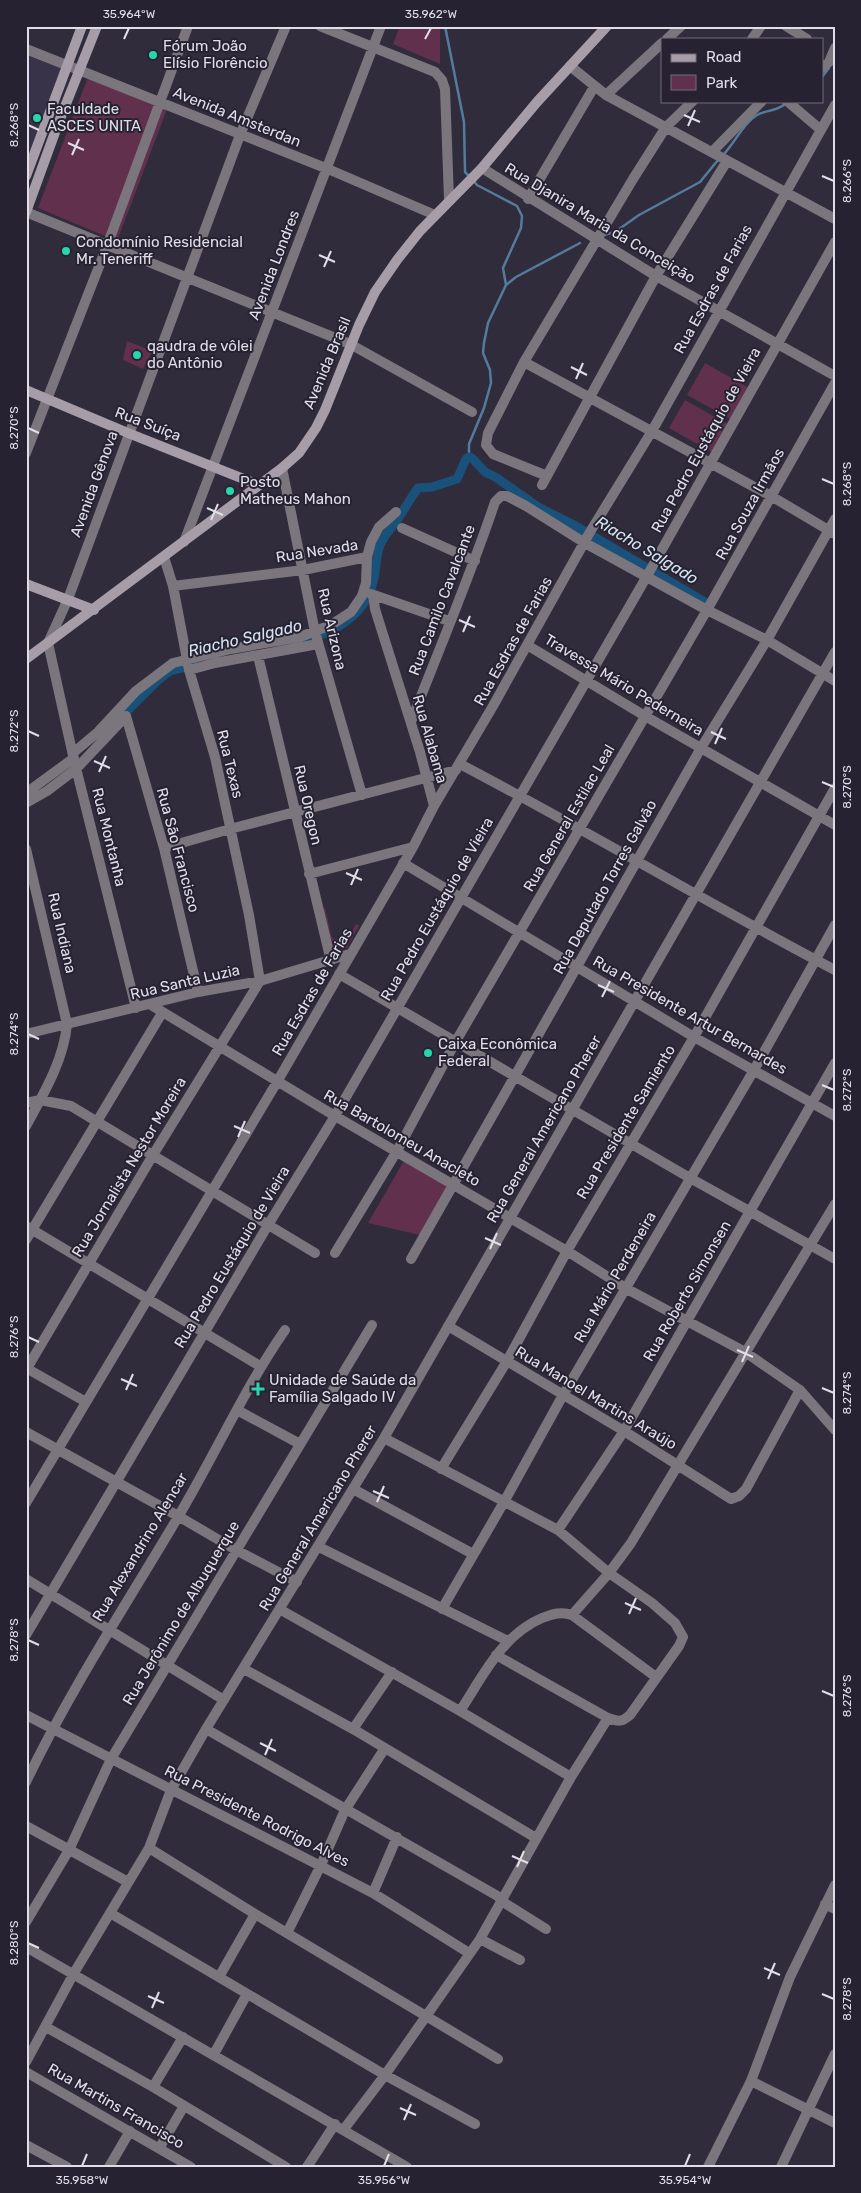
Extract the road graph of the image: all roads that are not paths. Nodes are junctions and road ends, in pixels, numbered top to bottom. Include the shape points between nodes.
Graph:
1 (82, 26) edge
2 (97, 26) edge
3 (188, 26) edge
4 (286, 26) edge
5 (320, 26) edge
6 (381, 26) edge
7 (607, 26) edge
8 (681, 26) edge
9 (761, 26) edge
10 (786, 26) edge
11 (668, 38) edge
12 (753, 38) edge
13 (805, 38) edge
14 (661, 45) edge
15 (372, 47) junction
16 (26, 49) edge
17 (834, 54) edge
18 (67, 64) junction
19 (570, 66) junction
20 (824, 66) edge
21 (81, 70) junction
22 (594, 86) junction
23 (606, 95) junction
24 (160, 102) junction
25 (692, 102) edge
26 (761, 102) edge
27 (788, 102) edge
28 (835, 105) edge
29 (666, 127) junction
30 (821, 130) junction
31 (240, 135) junction
32 (712, 152) junction
33 (727, 161) junction
34 (482, 168) junction
35 (328, 169) junction
36 (26, 176) edge
37 (785, 193) junction
38 (528, 198) junction
39 (449, 199) junction
40 (26, 212) edge
41 (435, 215) junction
42 (835, 219) edge
43 (596, 240) junction
44 (835, 242) edge
45 (107, 246) junction
46 (656, 276) junction
47 (188, 277) junction
48 (718, 311) junction
49 (272, 312) junction
50 (350, 344) junction
51 (777, 345) junction
52 (524, 362) junction
53 (835, 376) edge
54 (835, 384) edge
55 (26, 390) edge
56 (590, 396) junction
57 (47, 398) junction
58 (472, 412) dead end
59 (652, 431) junction
60 (128, 433) junction
61 (26, 454) edge
62 (710, 463) junction
63 (214, 466) junction
64 (282, 468) junction
65 (259, 485) junction
66 (770, 496) junction
67 (396, 512) dead end
68 (835, 519) edge
69 (402, 528) dead end
70 (832, 532) edge
71 (587, 538) junction
72 (184, 542) junction
73 (164, 557) junction
74 (367, 557) junction
75 (475, 561) junction
76 (303, 570) junction
77 (649, 572) junction
78 (26, 584) edge
79 (173, 586) junction
80 (68, 599) junction
81 (94, 610) junction
82 (707, 610) junction
83 (449, 621) junction
84 (317, 638) junction
85 (767, 640) junction
86 (48, 644) junction
87 (527, 646) junction
88 (835, 652) edge
89 (258, 656) junction
90 (26, 660) edge
91 (188, 666) junction
92 (822, 673) junction
93 (835, 680) edge
94 (585, 681) junction
95 (645, 716) junction
96 (411, 722) junction
97 (700, 748) junction
98 (74, 761) junction
99 (458, 767) junction
100 (426, 778) junction
101 (761, 783) junction
102 (835, 788) edge
103 (26, 793) edge
104 (362, 795) junction
105 (520, 795) junction
106 (26, 803) edge
107 (434, 806) junction
108 (294, 812) junction
109 (819, 816) junction
110 (835, 825) edge
111 (230, 829) junction
112 (579, 829) junction
113 (413, 847) junction
114 (164, 848) junction
115 (26, 849) edge
116 (637, 860) junction
117 (403, 864) junction
118 (309, 874) junction
119 (697, 894) junction
120 (461, 898) junction
121 (835, 925) edge
122 (755, 928) junction
123 (520, 934) junction
124 (350, 954) junction
125 (330, 960) junction
126 (815, 960) junction
127 (578, 967) junction
128 (835, 970) edge
129 (339, 974) junction
130 (260, 980) junction
131 (198, 992) junction
132 (636, 1001) junction
133 (151, 1006) junction
134 (397, 1007) junction
135 (136, 1008) junction
136 (162, 1013) junction
137 (68, 1024) junction
138 (26, 1034) edge
139 (694, 1037) junction
140 (456, 1041) junction
141 (219, 1047) junction
142 (835, 1063) edge
143 (754, 1070) junction
144 (515, 1076) junction
145 (277, 1082) junction
146 (40, 1100) junction
147 (26, 1103) edge
148 (812, 1103) junction
149 (573, 1110) junction
150 (335, 1116) junction
151 (835, 1116) edge
152 (98, 1122) junction
153 (26, 1126) edge
154 (631, 1144) junction
155 (397, 1151) junction
156 (153, 1155) junction
157 (690, 1178) junction
158 (454, 1186) junction
159 (212, 1190) junction
160 (835, 1204) edge
161 (750, 1211) junction
162 (510, 1218) junction
163 (268, 1225) junction
164 (30, 1228) edge
165 (26, 1240) edge
166 (809, 1246) junction
167 (567, 1251) junction
168 (315, 1253) dead end
169 (335, 1253) dead end
170 (411, 1259) dead end
171 (835, 1259) edge
172 (89, 1264) junction
173 (627, 1288) junction
174 (147, 1298) junction
175 (686, 1321) junction
176 (372, 1325) dead end
177 (448, 1326) junction
178 (285, 1330) dead end
179 (205, 1332) junction
180 (745, 1352) junction
181 (507, 1361) junction
182 (260, 1366) junction
183 (26, 1369) edge
184 (800, 1390) junction
185 (563, 1395) junction
186 (86, 1402) junction
187 (236, 1410) junction
188 (835, 1430) edge
189 (624, 1431) junction
190 (26, 1432) edge
191 (384, 1438) junction
192 (300, 1444) junction
193 (58, 1450) junction
194 (678, 1466) junction
195 (441, 1469) junction
196 (117, 1483) junction
197 (353, 1489) junction
198 (28, 1496) edge
199 (504, 1502) junction
200 (178, 1516) junction
201 (558, 1530) junction
202 (318, 1546) junction
203 (236, 1550) junction
204 (473, 1554) junction
205 (609, 1573) junction
206 (26, 1579) edge
207 (297, 1582) junction
208 (50, 1594) junction
209 (442, 1609) junction
210 (281, 1610) junction
211 (572, 1615) junction
212 (108, 1630) junction
213 (26, 1635) edge
214 (508, 1641) junction
215 (496, 1655) junction
216 (167, 1666) junction
217 (244, 1669) junction
218 (392, 1672) junction
219 (656, 1676) junction
220 (224, 1700) junction
221 (460, 1710) junction
222 (26, 1715) edge
223 (608, 1718) junction
224 (52, 1728) junction
225 (206, 1729) junction
226 (353, 1729) junction
227 (385, 1748) junction
228 (111, 1759) junction
229 (571, 1777) junction
230 (26, 1782) edge
231 (171, 1790) junction
232 (345, 1810) junction
233 (26, 1826) edge
234 (397, 1837) junction
235 (536, 1838) junction
236 (149, 1848) junction
237 (68, 1850) junction
238 (322, 1865) junction
239 (128, 1882) junction
240 (835, 1885) edge
241 (373, 1893) junction
242 (501, 1899) junction
243 (825, 1904) junction
244 (835, 1909) edge
245 (110, 1913) junction
246 (255, 1914) junction
247 (26, 1922) edge
248 (546, 1929) dead end
249 (287, 1933) junction
250 (480, 1939) junction
251 (26, 1947) edge
252 (469, 1953) junction
253 (520, 1960) dead end
254 (74, 1973) junction
255 (219, 1977) junction
256 (247, 1994) junction
257 (427, 2016) junction
258 (46, 2027) junction
259 (183, 2036) junction
260 (214, 2054) junction
261 (835, 2054) edge
262 (498, 2059) dead end
263 (26, 2062) edge
264 (26, 2072) edge
265 (385, 2074) junction
266 (751, 2081) junction
267 (153, 2087) junction
268 (184, 2106) junction
269 (810, 2110) junction
270 (835, 2123) edge
271 (476, 2124) dead end
272 (340, 2126) junction
273 (130, 2131) junction
274 (26, 2145) edge
275 (160, 2147) junction
276 (67, 2167) edge
277 (110, 2167) edge
278 (192, 2167) edge
279 (286, 2167) edge
280 (307, 2167) edge
281 (407, 2167) edge
282 (708, 2167) edge
283 (781, 2167) edge

1 - 18 street
2 - 21 street
3 - 24 street
4 - 31 street, Avenida Gênova
5 - 15 street
6 - 15 street, Avenida Londres
7 - 19 street, Avenida Brasil
8 - 11 street
9 - 12 street
10 - 13 street
14 - 23 street
15 - 35 street, Avenida Londres
15 - 39 street via 435,72 442,80
16 - 18 street, Avenida Amsterdan
17 - 20 street
18 - 21 street, Avenida Amsterdan
18 - 36 street
19 - 22 street
19 - 34 street, Avenida Brasil
21 - 24 street, Avenida Amsterdan
21 - 40 street
22 - 23 street
22 - 38 street
23 - 29 street
24 - 31 street, Avenida Amsterdan
24 - 45 street
25 - 29 street
26 - 32 street
27 - 30 street
28 - 30 street, Rua Esdras de Farias
29 - 32 street
29 - 43 street
30 - 37 street, Rua Esdras de Farias
31 - 35 street, Avenida Amsterdan
31 - 47 street, Avenida Gênova
32 - 33 street
33 - 37 street
33 - 46 street
34 - 38 street, Rua Djanira Maria da Conceição
34 - 39 street, Avenida Brasil
35 - 41 street, Avenida Amsterdan
35 - 49 street, Avenida Londres
37 - 42 street
37 - 48 street, Rua Esdras de Farias
38 - 43 street, Rua Djanira Maria da Conceição
39 - 41 street, Avenida Brasil
40 - 45 street
41 - 50 street, Avenida Brasil via 374,292
43 - 46 street, Rua Djanira Maria da Conceição
43 - 52 street
44 - 51 street, Rua Pedro Eustáquio de Vieira
45 - 47 street
45 - 57 street
46 - 48 street, Rua Djanira Maria da Conceição
46 - 56 street
47 - 49 street
47 - 60 street, Avenida Gênova
48 - 51 street, Rua Djanira Maria da Conceição
48 - 59 street, Rua Esdras de Farias
49 - 50 street
49 - 63 street, Avenida Londres
50 - 58 street
50 - 64 street, Avenida Brasil via 316,428 299,453
51 - 53 street, Rua Djanira Maria da Conceição
51 - 62 street, Rua Pedro Eustáquio de Vieira
52 - 56 street
52 - 56 street via 488,433 486,445 493,454 544,480
54 - 66 street, Rua Souza Irmãos
55 - 57 street, Rua Suíça
56 - 59 street
57 - 60 street, Rua Suíça
57 - 61 street
59 - 62 street
59 - 71 street, Rua Esdras de Farias
60 - 63 street, Rua Suíça
60 - 80 street, Avenida Gênova
62 - 66 street
62 - 77 street, Rua Pedro Eustáquio de Vieira
63 - 65 street, Rua Suíça
63 - 72 street, Avenida Londres
64 - 65 street, Avenida Brasil
64 - 76 street, Rua Arizona
65 - 72 street, Avenida Brasil
66 - 70 street
66 - 82 street, Rua Souza Irmãos
67 - 74 street via 379,527
68 - 70 street, Rua Deputado Torres Galvão
69 - 75 street
70 - 85 street, Rua Deputado Torres Galvão
71 - 75 street, Rua Camilo Cavalcante via 507,496 501,496 495,502
71 - 77 street
71 - 87 street, Rua Esdras de Farias
72 - 73 street, Avenida Brasil
73 - 79 street, Rua Texas
73 - 81 street, Avenida Brasil
74 - 76 street, Rua Nevada
74 - 84 street, Rua Nevada via 366,583 358,604
75 - 83 street, Rua Camilo Cavalcante
76 - 79 street, Rua Nevada
76 - 84 street, Rua Arizona
77 - 82 street
77 - 94 street, Rua Pedro Eustáquio de Vieira
78 - 80 street
79 - 91 street, Rua Texas
80 - 81 street
80 - 86 street, Avenida Gênova
81 - 86 street, Avenida Brasil
82 - 85 street
82 - 95 street, Rua Souza Irmãos
83 - 96 street, Rua Camilo Cavalcante
83 - 96 street, Rua Alabama via 372,594
84 - 89 street
84 - 91 street via 283,640
84 - 104 street, Rua Arizona
85 - 92 street
85 - 97 street, Rua Deputado Torres Galvão
86 - 90 street, Avenida Brasil
86 - 98 street, Rua Montanha
87 - 94 street, Travessa Mário Pederneira
87 - 99 street, Rua Esdras de Farias
88 - 92 street, Rua General Americano Pherer
89 - 91 street
89 - 108 street, Rua Oregon
91 - 98 street via 165,668 136,692
91 - 111 street, Rua Texas via 215,757
92 - 93 street
92 - 101 street, Rua General Americano Pherer
94 - 95 street, Travessa Mário Pederneira
94 - 105 street, Rua Pedro Eustáquio de Vieira
95 - 97 street, Travessa Mário Pederneira
95 - 112 street, Rua General Estilac Leal
96 - 100 street, Rua Alabama
97 - 101 street, Travessa Mário Pederneira
97 - 116 street, Rua Deputado Torres Galvão
98 - 103 street
98 - 106 street via 52,788
98 - 114 street, Rua São Francisco via 126,716
98 - 135 street, Rua Montanha
99 - 100 street
99 - 105 street
99 - 107 street, Rua Esdras de Farias
100 - 104 street
100 - 107 street, Rua Alabama
101 - 109 street, Travessa Mário Pederneira
101 - 119 street, Rua General Americano Pherer
102 - 109 street, Rua Presidente Samiento
104 - 108 street
105 - 112 street
105 - 120 street, Rua Pedro Eustáquio de Vieira
107 - 113 street, Rua Esdras de Farias
108 - 111 street
108 - 118 street, Rua Oregon
109 - 110 street, Travessa Mário Pederneira
109 - 122 street, Rua Presidente Samiento
111 - 114 street
111 - 130 street, Rua Texas
112 - 116 street
112 - 123 street, Rua General Estilac Leal
113 - 117 street, Rua Esdras de Farias
113 - 118 street
114 - 131 street, Rua São Francisco
115 - 137 street, Rua Indiana
116 - 119 street
116 - 127 street, Rua Deputado Torres Galvão
117 - 120 street, Rua Presidente Artur Bernardes
117 - 124 street, Rua Esdras de Farias
118 - 125 street, Rua Oregon
119 - 122 street
119 - 132 street, Rua General Americano Pherer
120 - 123 street, Rua Presidente Artur Bernardes
120 - 134 street, Rua Pedro Eustáquio de Vieira
121 - 126 street, Rua Mário Perdeneira
122 - 126 street
122 - 139 street, Rua Presidente Samiento
123 - 127 street, Rua Presidente Artur Bernardes
123 - 140 street, Rua General Estilac Leal
124 - 125 street, Rua Santa Luzia
124 - 129 street, Rua Esdras de Farias
125 - 130 street, Rua Santa Luzia
126 - 128 street
126 - 143 street, Rua Mário Perdeneira
127 - 132 street, Rua Presidente Artur Bernardes
127 - 144 street, Rua Deputado Torres Galvão
129 - 134 street
129 - 145 street, Rua Esdras de Farias
130 - 131 street, Rua Santa Luzia
130 - 141 street, Rua Jornalista Nestor Moreira
131 - 133 street, Rua Santa Luzia
132 - 139 street, Rua Presidente Artur Bernardes
132 - 149 street, Rua General Americano Pherer
133 - 135 street, Rua Santa Luzia
133 - 136 street, Rua Bartolomeu Anacleto
134 - 140 street
134 - 150 street, Rua Pedro Eustáquio de Vieira
135 - 137 street, Rua Santa Luzia
136 - 141 street, Rua Bartolomeu Anacleto
136 - 152 street
137 - 138 street, Rua Santa Luzia
137 - 146 street via 61,1053
139 - 143 street, Rua Presidente Artur Bernardes
139 - 154 street, Rua Presidente Samiento
140 - 144 street
140 - 155 street, Rua General Estilac Leal
141 - 145 street, Rua Bartolomeu Anacleto
141 - 156 street, Rua Jornalista Nestor Moreira
142 - 148 street, Rua Roberto Simonsen
143 - 148 street, Rua Presidente Artur Bernardes
143 - 157 street, Rua Mário Perdeneira
144 - 149 street
144 - 158 street, Rua Deputado Torres Galvão
145 - 150 street, Rua Bartolomeu Anacleto
145 - 159 street, Rua Esdras de Farias
146 - 147 street
146 - 152 street via 71,1106
146 - 153 street
148 - 151 street, Rua Presidente Artur Bernardes
148 - 161 street, Rua Roberto Simonsen
149 - 154 street
149 - 162 street, Rua General Americano Pherer
150 - 155 street, Rua Bartolomeu Anacleto
150 - 163 street, Rua Pedro Eustáquio de Vieira
152 - 156 street
152 - 164 street
154 - 157 street
154 - 167 street, Rua Presidente Samiento
155 - 158 street, Rua Bartolomeu Anacleto
155 - 169 street, Rua General Estilac Leal
156 - 159 street
156 - 172 street, Rua Jornalista Nestor Moreira
157 - 161 street
157 - 173 street, Rua Mário Perdeneira
158 - 162 street, Rua Bartolomeu Anacleto
158 - 170 street, Rua Deputado Torres Galvão
159 - 163 street
159 - 174 street, Rua Esdras de Farias
160 - 166 street
161 - 166 street
161 - 175 street, Rua Roberto Simonsen
162 - 167 street, Rua Bartolomeu Anacleto
162 - 177 street, Rua General Americano Pherer
163 - 168 street
163 - 179 street, Rua Pedro Eustáquio de Vieira
164 - 165 street
164 - 172 street
166 - 171 street
166 - 180 street
167 - 173 street, Rua Bartolomeu Anacleto
167 - 181 street, Rua Presidente Samiento
172 - 174 street
172 - 183 street, Rua Jornalista Nestor Moreira
173 - 175 street, Rua Bartolomeu Anacleto
173 - 185 street, Rua Mário Perdeneira
174 - 179 street
174 - 186 street, Rua Esdras de Farias
175 - 180 street, Rua Bartolomeu Anacleto
175 - 189 street, Rua Roberto Simonsen
176 - 192 street, Rua Jerônimo de Albuquerque
177 - 181 street, Rua Manoel Martins Araújo
177 - 191 street, Rua General Americano Pherer
178 - 182 street, Rua Alexandrino Alencar
179 - 182 street
179 - 196 street, Rua Pedro Eustáquio de Vieira
180 - 184 street, Rua Bartolomeu Anacleto
180 - 194 street
181 - 185 street, Rua Manoel Martins Araújo
181 - 195 street, Rua Presidente Samiento
182 - 187 street, Rua Alexandrino Alencar
183 - 186 street
184 - 188 street, Rua Bartolomeu Anacleto
184 - 194 street, Rua Manoel Martins Araújo via 746,1489 735,1499 726,1498
185 - 189 street, Rua Manoel Martins Araújo
185 - 199 street, Rua Mário Perdeneira
186 - 193 street, Rua Esdras de Farias
187 - 192 street
187 - 200 street, Rua Alexandrino Alencar
189 - 194 street, Rua Manoel Martins Araújo
189 - 201 street, Rua Roberto Simonsen
190 - 193 street
191 - 195 street
191 - 197 street, Rua General Americano Pherer
192 - 203 street, Rua Jerônimo de Albuquerque
193 - 196 street
193 - 198 street, Rua Esdras de Farias
194 - 205 street
195 - 199 street
196 - 200 street
196 - 208 street, Rua Pedro Eustáquio de Vieira
197 - 202 street, Rua General Americano Pherer
197 - 204 street
199 - 201 street
199 - 204 street, Rua Mário Perdeneira
200 - 203 street
200 - 212 street, Rua Alexandrino Alencar
201 - 205 street
202 - 207 street, Rua General Americano Pherer
202 - 209 street
203 - 207 street
203 - 216 street, Rua Jerônimo de Albuquerque
204 - 209 street, Rua Mário Perdeneira
205 - 211 street
205 - 219 street via 652,1603 675,1623 683,1637
206 - 208 street
207 - 210 street, Rua General Americano Pherer
208 - 212 street
208 - 213 street, Rua Pedro Eustáquio de Vieira
209 - 214 street
210 - 217 street, Rua General Americano Pherer
210 - 218 street
211 - 214 street via 565,1612 553,1614 524,1628
211 - 219 street
212 - 216 street
212 - 224 street, Rua Alexandrino Alencar
214 - 215 street
215 - 221 street
215 - 223 street
216 - 220 street
216 - 228 street, Rua Jerônimo de Albuquerque
217 - 220 street, Rua General Americano Pherer
217 - 226 street
218 - 221 street
218 - 226 street
219 - 223 street via 624,1721
220 - 225 street, Rua General Americano Pherer
221 - 229 street
222 - 224 street, Rua Presidente Rodrigo Alves
223 - 229 street
224 - 228 street, Rua Presidente Rodrigo Alves
224 - 230 street, Rua Alexandrino Alencar
225 - 231 street, Rua General Americano Pherer
225 - 232 street
226 - 227 street
227 - 232 street
227 - 235 street
228 - 231 street, Rua Presidente Rodrigo Alves
228 - 237 street, Rua Jerônimo de Albuquerque
229 - 235 street
231 - 236 street, Rua General Americano Pherer
231 - 238 street, Rua Presidente Rodrigo Alves
232 - 234 street
232 - 238 street
233 - 237 street
234 - 241 street
234 - 242 street
235 - 242 street
236 - 239 street, Rua General Americano Pherer
236 - 246 street
237 - 239 street
237 - 247 street, Rua Jerônimo de Albuquerque
238 - 241 street, Rua Presidente Rodrigo Alves
238 - 249 street
239 - 245 street, Rua General Americano Pherer
240 - 243 street
241 - 252 street, Rua Presidente Rodrigo Alves
242 - 248 street
242 - 250 street
243 - 244 street
243 - 266 street via 790,1977
245 - 254 street, Rua General Americano Pherer
245 - 255 street
246 - 249 street
246 - 255 street
249 - 257 street
250 - 252 street
250 - 253 street
251 - 254 street
252 - 257 street
254 - 258 street, Rua General Americano Pherer
254 - 259 street
255 - 256 street
256 - 260 street
256 - 265 street
257 - 262 street
257 - 265 street
258 - 263 street, Rua General Americano Pherer
258 - 267 street
259 - 260 street
259 - 267 street
260 - 272 street
261 - 269 street
264 - 273 street, Rua Martins Francisco
265 - 271 street
265 - 272 street
266 - 269 street
266 - 282 street
267 - 268 street
268 - 275 street
268 - 279 street
269 - 270 street
269 - 283 street
272 - 280 street
272 - 281 street
273 - 275 street, Rua Martins Francisco
273 - 277 street
274 - 276 street
275 - 278 street, Rua Martins Francisco

